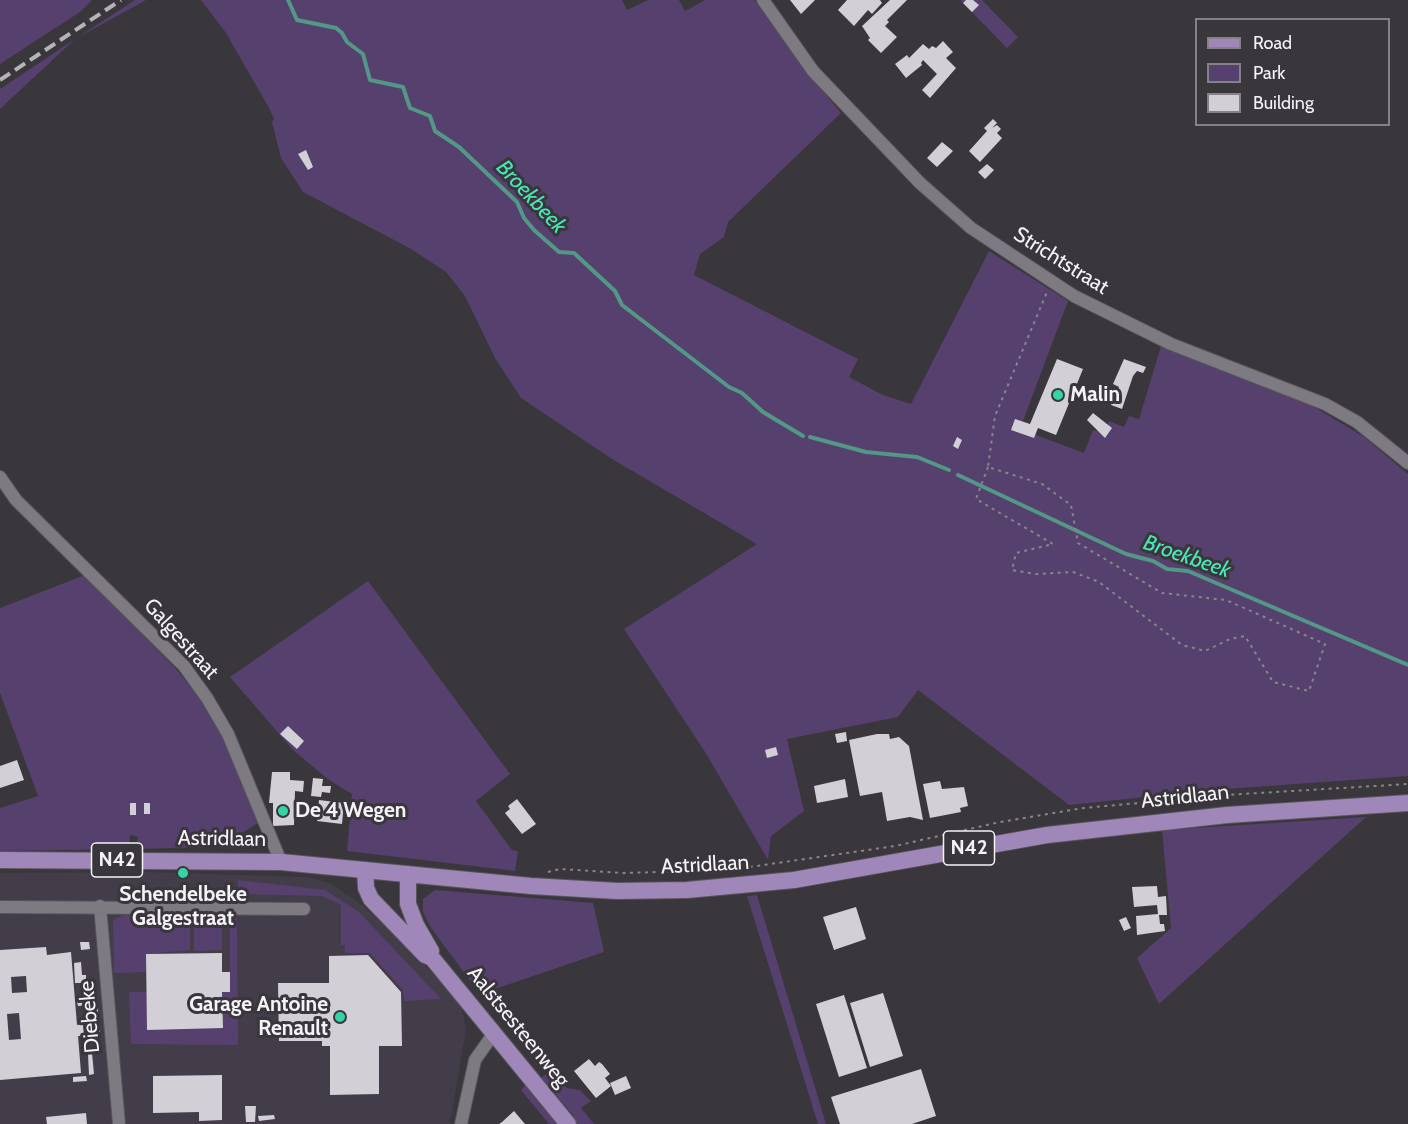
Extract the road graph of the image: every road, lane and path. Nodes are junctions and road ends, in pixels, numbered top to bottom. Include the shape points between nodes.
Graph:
1 (763, 0) edge
2 (1052, 281) junction
3 (1408, 463) edge
4 (988, 467) junction
5 (0, 477) edge
6 (1408, 784) edge
7 (1408, 803) edge
8 (0, 860) edge
9 (280, 862) junction
10 (560, 869) dead end
11 (365, 870) junction
12 (408, 874) junction
13 (100, 906) junction
14 (0, 907) edge
15 (304, 909) dead end
16 (432, 958) junction
17 (494, 1034) junction
18 (119, 1124) edge
19 (461, 1124) edge
20 (568, 1124) edge

1 - 2 street, Strichtstraat via 813,71 920,183 971,228
2 - 3 street, Strichtstraat via 1171,344 1325,404 1357,422
2 - 4 path via 995,416
4 - 4 path via 1042,484 1071,505 1078,543 1162,593 1226,600 1325,644 1309,691 1273,682 1245,636 1205,651 1182,645 1100,582 1073,572 1036,574 1012,570 1016,554 1053,544 976,499
5 - 9 street, Galgestraat via 16,500 190,674 228,734
6 - 10 path via 1084,808 895,846 729,870 624,873
7 - 12 main road, Astridlaan / N42 via 1227,815 1059,834 794,880 719,888 617,891
8 - 9 main road, Astridlaan / N42
9 - 11 main road, Astridlaan / N42
11 - 12 main road, Astridlaan / N42
11 - 16 main road, Aalstsesteenweg via 370,899
12 - 16 main road, Aalstsesteenweg via 408,904
13 - 14 street
13 - 15 street
13 - 18 street, Diebeke
16 - 17 main road, Aalstsesteenweg
17 - 19 street via 475,1060
17 - 20 main road, Aalstsesteenweg

